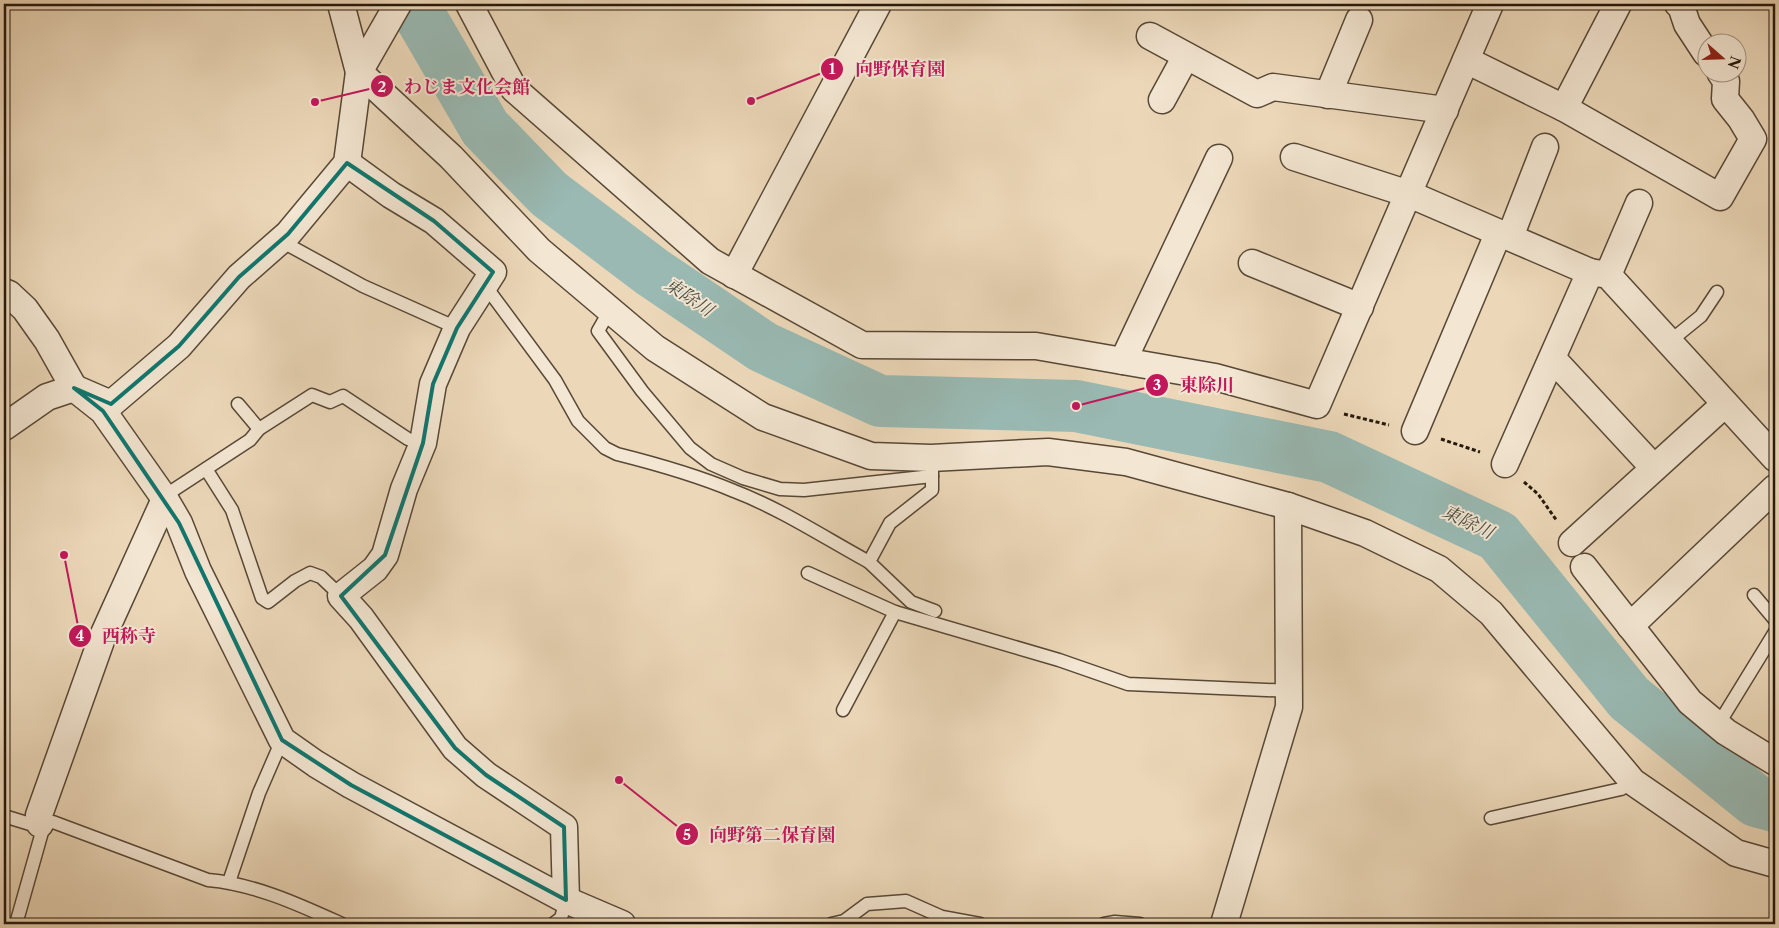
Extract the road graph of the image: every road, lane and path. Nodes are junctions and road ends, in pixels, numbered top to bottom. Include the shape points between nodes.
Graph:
1 (341, 4) edge
2 (398, 4) edge
3 (469, 4) edge
4 (878, 4) edge
5 (1490, 4) edge
6 (1618, 4) edge
7 (1681, 4) edge
8 (1360, 20) dead end
9 (1150, 36) dead end
10 (1696, 38) edge
11 (1186, 56) junction
12 (1466, 60) junction
13 (359, 72) junction
14 (1726, 82) edge
15 (1328, 94) junction
16 (1162, 100) dead end
17 (1564, 108) junction
18 (1446, 110) junction
19 (1545, 147) dead end
20 (1294, 157) dead end
21 (1219, 158) dead end
22 (347, 163) junction
23 (1409, 194) junction
24 (1639, 203) dead end
25 (1504, 235) junction
26 (280, 241) junction
27 (1252, 263) dead end
28 (1599, 274) junction
29 (734, 275) junction
30 (484, 284) junction
31 (4, 292) edge
32 (1717, 292) dead end
33 (1360, 307) junction
34 (610, 310) junction
35 (457, 328) junction
36 (1669, 342) junction
37 (1553, 359) junction
38 (1123, 361) junction
39 (74, 388) junction
40 (238, 404) dead end
41 (1725, 404) junction
42 (1317, 405) junction
43 (4, 427) edge
44 (259, 429) junction
45 (1415, 431) junction
46 (423, 442) junction
47 (1775, 458) edge
48 (1505, 464) junction
49 (932, 467) junction
50 (1654, 468) junction
51 (206, 469) junction
52 (1775, 488) edge
53 (165, 499) junction
54 (1288, 506) junction
55 (1572, 543) joint
56 (869, 562) junction
57 (1584, 567) dead end
58 (808, 573) dead end
59 (1754, 595) dead end
60 (341, 596) junction
61 (935, 611) dead end
62 (895, 612) junction
63 (1775, 620) edge
64 (1630, 626) junction
65 (1775, 632) edge
66 (1290, 691) junction
67 (843, 710) dead end
68 (1718, 725) junction
69 (282, 740) junction
70 (1775, 762) edge
71 (1633, 782) junction
72 (4, 816) edge
73 (1491, 818) dead end
74 (40, 824) junction
75 (1775, 864) edge
76 (229, 882) junction
77 (566, 900) junction
78 (16, 924) edge
79 (342, 924) edge
80 (553, 924) edge
81 (622, 924) edge
82 (831, 924) edge
83 (980, 924) edge
84 (1104, 924) edge
85 (1140, 924) edge
86 (1224, 924) edge

1 - 13 street
2 - 13 street
3 - 29 street via 514,89 710,261
4 - 29 street
5 - 12 street
6 - 17 street
7 - 10 street via 1687,24
8 - 15 street
9 - 11 street
11 - 15 street via 1257,94 1273,87
11 - 16 street
12 - 17 street
12 - 18 street
13 - 22 street
13 - 34 street via 451,157 539,250
14 - 17 street via 1725,99 1753,139 1720,197
15 - 18 street
18 - 23 street
19 - 25 street
20 - 23 street
21 - 38 street
22 - 26 street
22 - 30 street via 390,196 434,221 465,246 493,272
23 - 25 street
23 - 33 street
24 - 28 street
25 - 28 street
25 - 45 street
26 - 35 lane via 363,286
26 - 39 street via 239,277 180,346 111,404
27 - 33 street
28 - 36 street
28 - 37 street
29 - 38 street via 862,345 1036,346
30 - 35 street
30 - 56 lane via 555,380 578,421 606,448 735,491
31 - 39 street via 25,309
32 - 36 lane via 1702,316
33 - 42 street
34 - 49 street via 656,348 763,417 871,456
34 - 49 lane via 598,331 665,420 690,448 711,464 780,489 804,490
35 - 46 street via 434,384
36 - 41 street
37 - 48 street
37 - 50 street
38 - 42 street via 1215,377
39 - 43 street via 47,397
39 - 53 street via 104,410
40 - 44 lane
41 - 47 street
41 - 50 street
42 - 45 path
44 - 46 lane via 312,395 330,402 343,396 408,439
44 - 51 lane via 250,440
45 - 48 path via 1467,446
46 - 60 street via 404,489 385,555 375,568
48 - 55 path via 1538,494
49 - 54 street via 1048,452 1126,462
49 - 56 lane via 932,490 890,523
50 - 55 street
51 - 53 lane
51 - 60 lane via 232,510 262,598 268,602 310,573 321,577
52 - 64 street
53 - 69 street
53 - 74 street via 102,638 39,815
54 - 66 street
54 - 71 street via 1365,533 1439,568 1491,613
56 - 61 lane via 911,602
57 - 64 street
58 - 62 lane
59 - 63 lane
60 - 77 street via 373,634 455,748 517,798 564,827
62 - 66 lane via 1128,684
62 - 67 lane
64 - 68 street via 1690,702
65 - 68 lane
66 - 86 street via 1289,707
68 - 70 street
69 - 76 lane via 259,793
69 - 77 street via 351,785
71 - 73 lane via 1621,789
71 - 75 street via 1736,853
72 - 74 lane
74 - 76 lane via 52,822 208,880
74 - 78 lane via 42,832
76 - 79 lane via 280,898
77 - 80 lane via 561,918
77 - 81 street
82 - 83 lane via 844,921 867,904 906,901 942,917
84 - 85 lane

